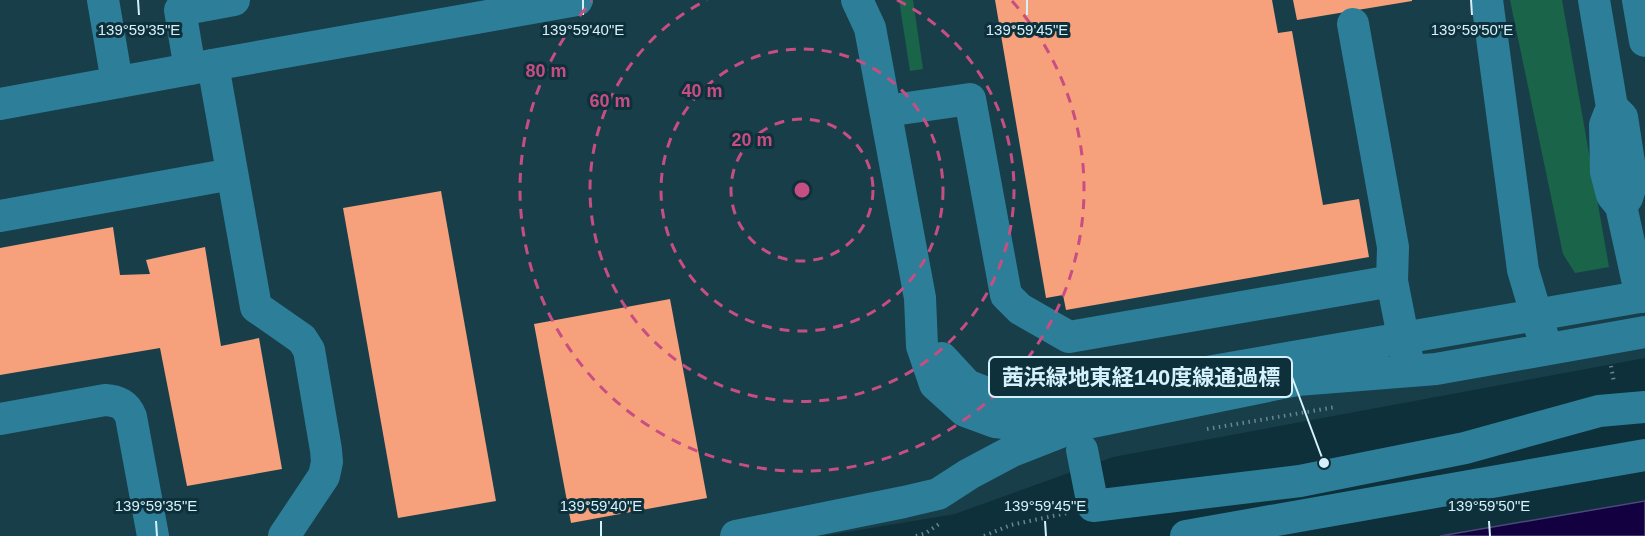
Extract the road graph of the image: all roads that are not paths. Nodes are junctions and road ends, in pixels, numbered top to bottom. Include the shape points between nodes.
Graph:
1 (103, 0) edge
2 (234, 0) edge
3 (577, 0) edge
4 (857, 0) edge
5 (1487, 0) edge
6 (1594, 0) edge
7 (1638, 0) edge
8 (176, 5) edge
9 (1353, 24) dead end
10 (1645, 42) edge
11 (201, 67) junction
12 (117, 82) junction
13 (0, 104) edge
14 (886, 111) junction
15 (232, 174) junction
16 (0, 216) edge
17 (1392, 281) junction
18 (1643, 297) edge
19 (1538, 316) junction
20 (1645, 332) edge
21 (1403, 338) junction
22 (1546, 350) junction
23 (1410, 371) junction
24 (1645, 407) edge
25 (1006, 414) junction
26 (0, 418) edge
27 (1082, 437) junction
28 (1645, 455) edge
29 (969, 474) junction
30 (153, 536) edge
31 (284, 536) edge
32 (736, 536) edge
33 (1186, 536) edge

1 - 12 street
2 - 8 street
3 - 11 street
4 - 14 street via 870,28
5 - 19 street via 1523,270
6 - 18 street via 1612,107 1622,117 1632,182 1621,206
7 - 10 street
8 - 11 street
9 - 17 street via 1393,247
11 - 12 street
11 - 15 street
12 - 13 street
14 - 17 street via 970,99 1006,295 1020,309 1069,337
14 - 25 street via 920,298 922,346 935,384 965,411
15 - 16 street
15 - 31 street via 256,307 302,339 309,350 326,450 324,476
17 - 21 street
18 - 19 street
19 - 21 street
19 - 22 street
20 - 22 street
21 - 23 street
21 - 25 street
22 - 23 street
23 - 27 street via 1297,380
24 - 27 street via 1599,411 1465,448 1300,481 1093,506
25 - 27 street
25 - 29 street via 985,438
26 - 30 street via 105,400 122,403 131,417
27 - 29 street via 1012,451
28 - 33 street
29 - 32 street via 938,494

